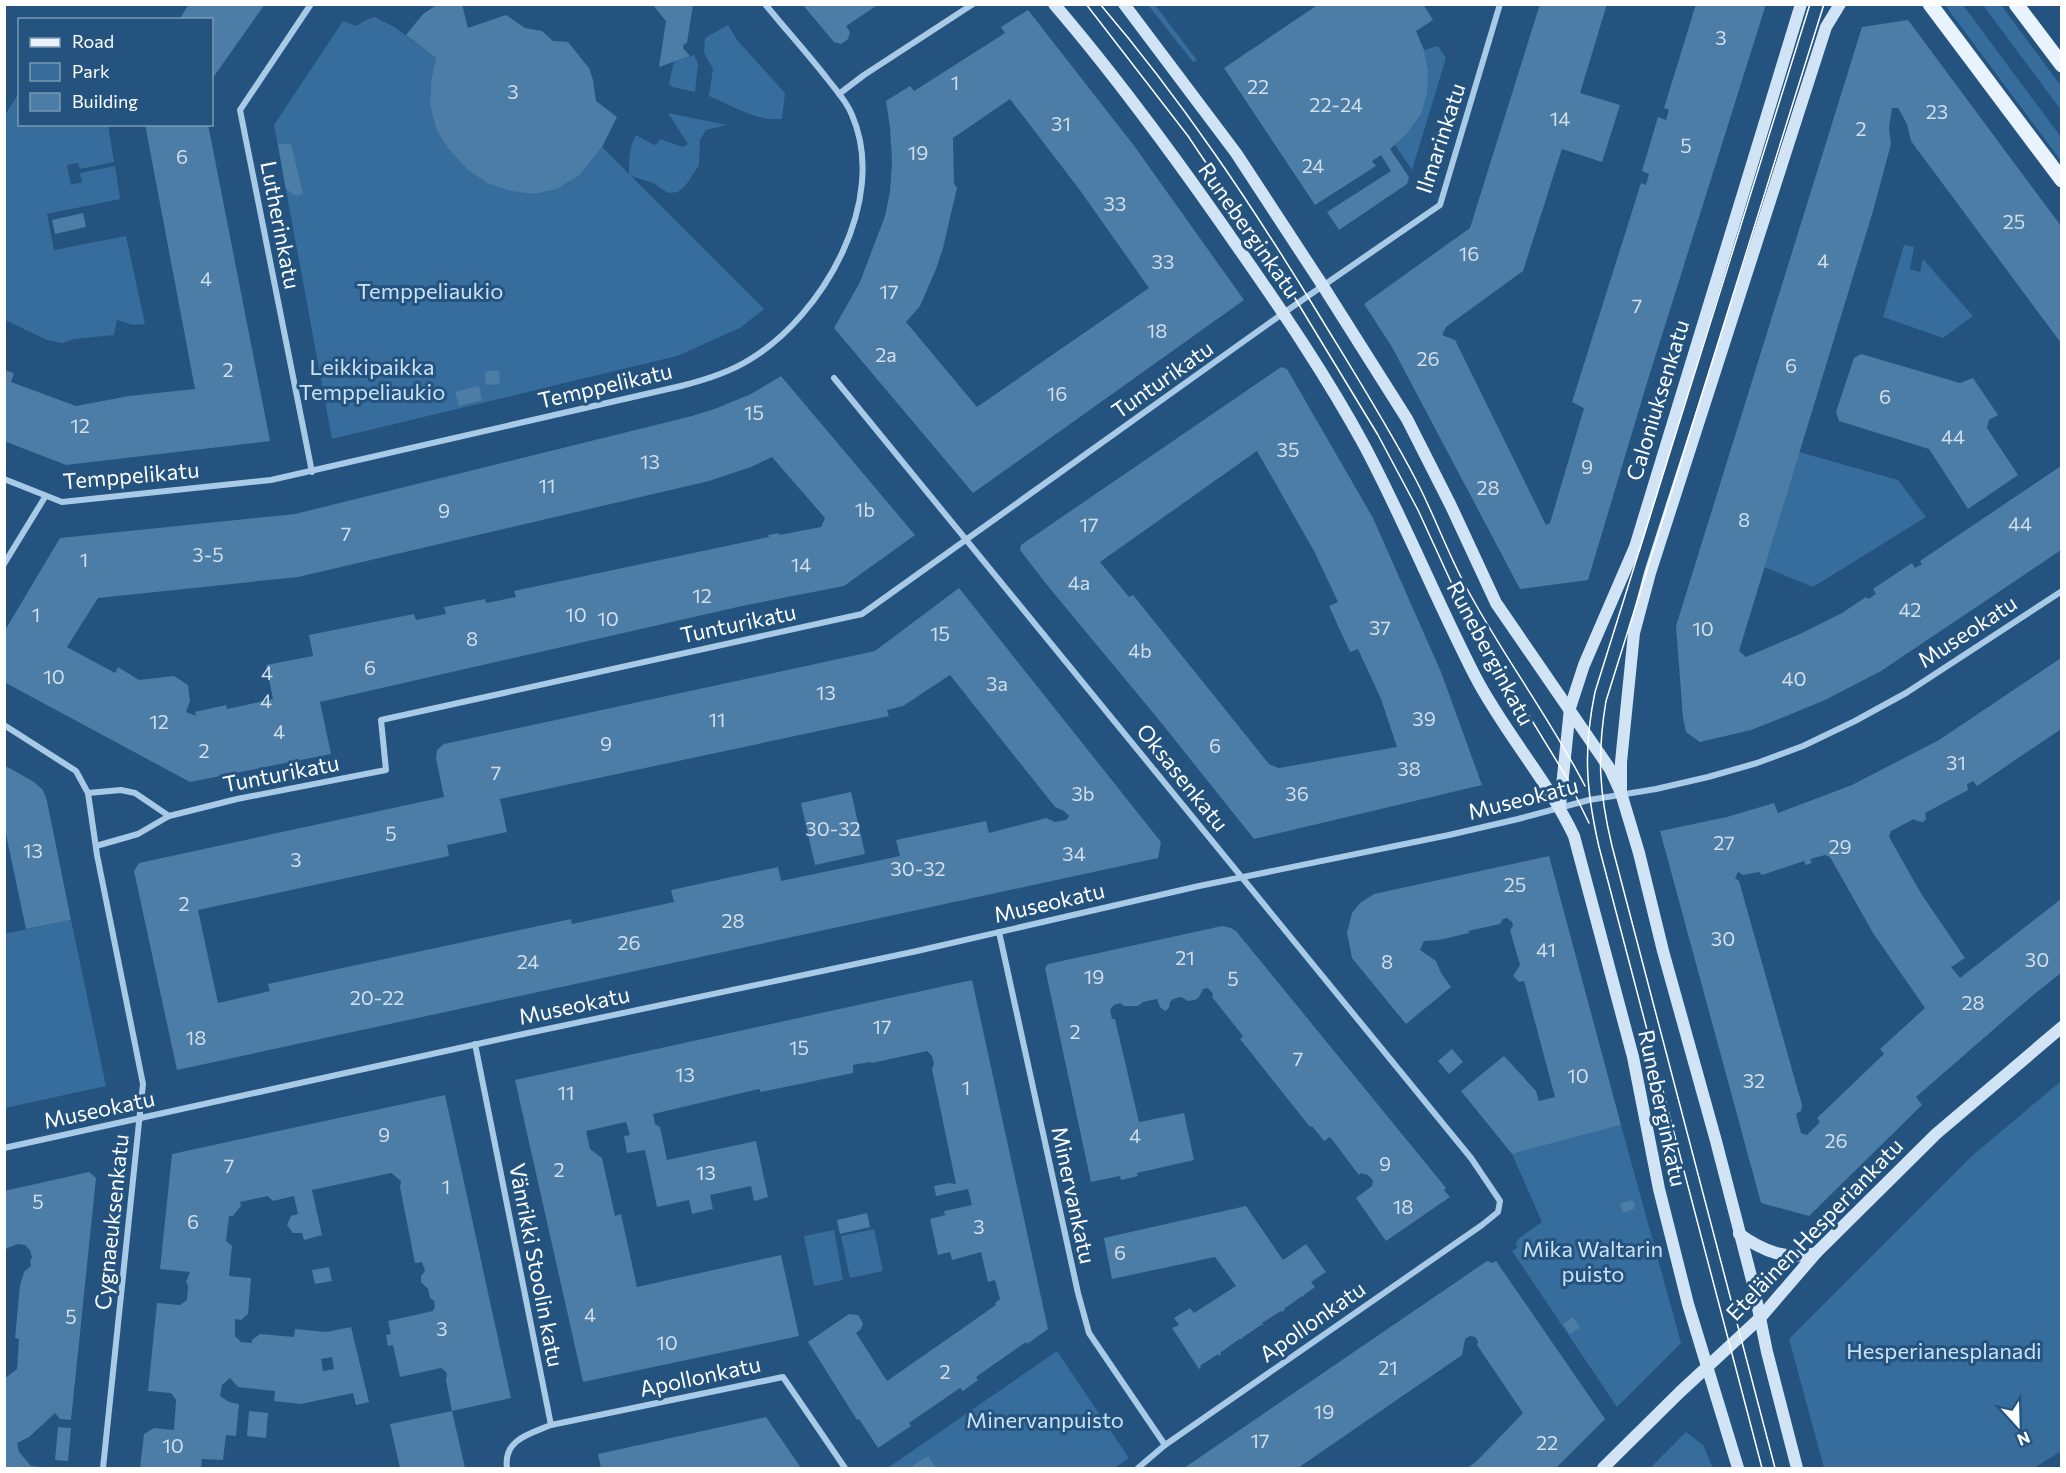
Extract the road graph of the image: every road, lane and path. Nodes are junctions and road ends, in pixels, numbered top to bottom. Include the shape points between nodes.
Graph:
1 (311, 4) edge
2 (765, 4) edge
3 (973, 4) edge
4 (1054, 4) edge
5 (1124, 4) edge
6 (1500, 4) edge
7 (1801, 4) edge
8 (1840, 4) edge
9 (1930, 4) edge
10 (2016, 4) edge
11 (2061, 65) edge
12 (839, 94) junction
13 (2061, 180) edge
14 (1323, 286) junction
15 (1282, 314) junction
16 (834, 378) dead end
17 (312, 472) junction
18 (4, 479) edge
19 (45, 497) junction
20 (965, 540) junction
21 (4, 564) edge
22 (2061, 591) edge
23 (1570, 708) junction
24 (4, 725) edge
25 (88, 793) junction
26 (1621, 793) junction
27 (1560, 806) junction
28 (169, 816) junction
29 (96, 846) junction
30 (1242, 877) junction
31 (999, 932) junction
32 (2061, 1027) edge
33 (475, 1044) junction
34 (141, 1119) junction
35 (4, 1148) edge
36 (1500, 1201) joint
37 (1739, 1234) junction
38 (1816, 1253) junction
39 (1760, 1318) junction
40 (1707, 1367) junction
41 (551, 1425) junction
42 (1165, 1445) junction
43 (104, 1468) edge
44 (507, 1468) edge
45 (845, 1468) edge
46 (1138, 1468) edge
47 (1603, 1468) edge
48 (1738, 1468) edge
49 (1797, 1468) edge

1 - 17 street, Lutherinkatu via 240,110
2 - 12 street, Temppelikatu
3 - 12 street
4 - 15 main road, Runeberginkatu via 1195,185
5 - 14 main road, Runeberginkatu via 1236,153
6 - 14 street, Ilmarinkatu via 1440,205
7 - 23 main road, Caloniuksenkatu via 1635,547 1584,665
8 - 26 main road, Caloniuksenkatu via 1826,27 1645,593 1634,633
9 - 13 main road
10 - 11 main road
12 - 17 street, Temppelikatu via 852,113 859,135 861,189 855,222 822,289 790,328 750,360 712,378 681,386
14 - 15 street, Ilmarinkatu
14 - 23 main road, Runeberginkatu via 1407,419 1496,603
15 - 20 street, Tunturikatu
15 - 27 main road, Runeberginkatu via 1363,443 1496,715
16 - 20 street, Oksasenkatu
17 - 19 street, Temppelikatu via 271,480 62,502
18 - 19 street, Temppelikatu
19 - 21 street, Temppelikatu
20 - 28 street, Tunturikatu via 862,615 381,720 386,770
20 - 30 street, Oksasenkatu
22 - 26 street, Museokatu via 1906,693 1803,746 1708,777
23 - 26 main road, Runeberginkatu
23 - 27 main road, Caloniuksenkatu
24 - 25 street, Cygnaeuksenkatu via 76,771
25 - 28 street via 135,793
25 - 29 street, Cygnaeuksenkatu
26 - 27 street, Museokatu
26 - 37 main road, Runeberginkatu
27 - 30 street, Museokatu via 1472,830
27 - 40 main road, Runeberginkatu via 1584,867 1633,1057 1659,1190
28 - 29 street, Tunturikatu via 138,834
29 - 34 street, Cygnaeuksenkatu via 143,1084
30 - 31 street, Museokatu
30 - 36 street, Oksasenkatu via 1471,1158
31 - 33 street, Museokatu
31 - 42 street, Minervankatu via 1086,1325
32 - 38 main road, Eteläinen Hesperiankatu via 1936,1134
33 - 34 street, Museokatu
33 - 41 street, Vänrikki Stoolin katu
34 - 35 street, Museokatu
34 - 43 street, Cygnaeuksenkatu
36 - 42 street, Apollonkatu via 1498,1212 1482,1225
37 - 38 main road via 1780,1254 1797,1257
37 - 39 main road, Runeberginkatu
38 - 39 main road, Eteläinen Hesperiankatu
39 - 40 main road, Eteläinen Hesperiankatu
39 - 49 main road, Runeberginkatu
40 - 47 main road, Eteläinen Hesperiankatu
40 - 48 main road, Runeberginkatu
41 - 44 street via 510,1446 506,1453
41 - 45 street, Apollonkatu via 783,1377
42 - 46 street, Apollonkatu

